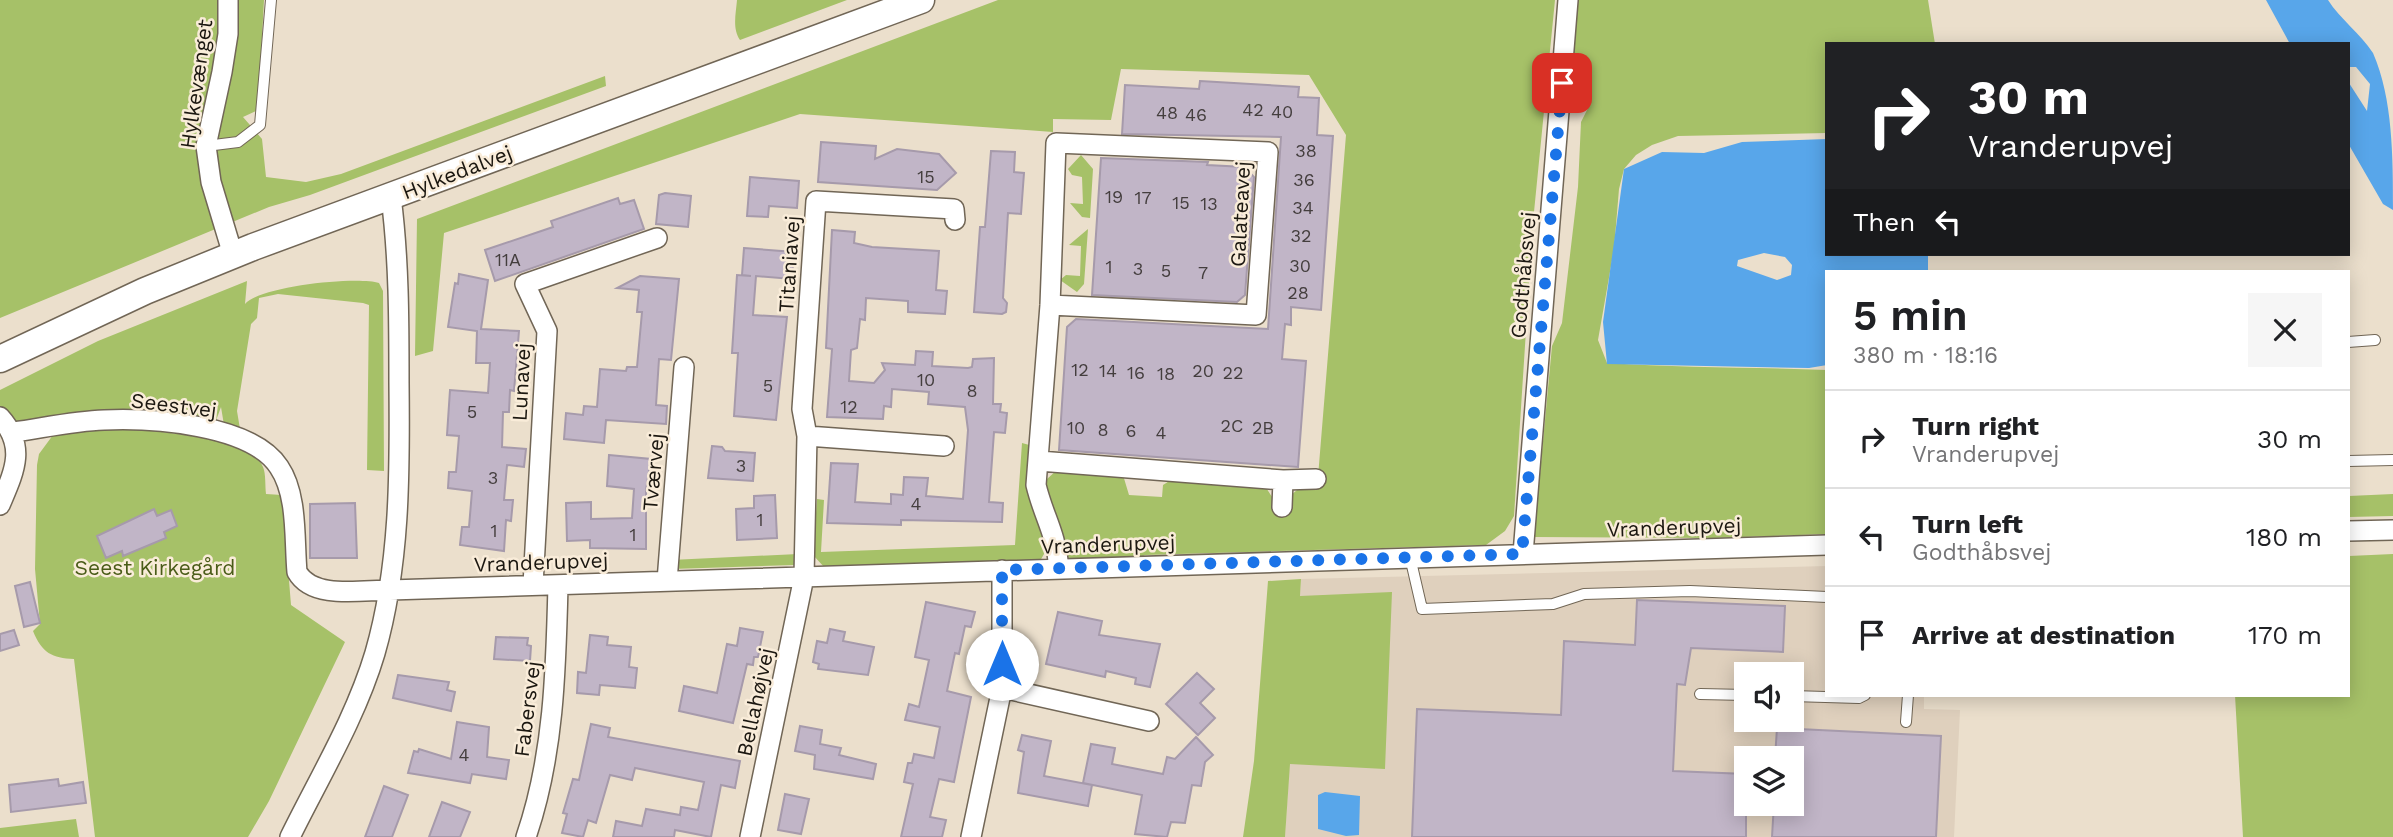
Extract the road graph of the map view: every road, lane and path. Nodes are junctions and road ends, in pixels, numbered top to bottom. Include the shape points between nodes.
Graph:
1 (228, 0) edge
2 (271, 0) edge
3 (921, 0) edge
4 (1568, 0) edge
5 (206, 146) junction
6 (391, 197) junction
7 (955, 220) dead end
8 (657, 238) dead end
9 (233, 255) junction
10 (1050, 305) junction
11 (2375, 340) dead end
12 (2350, 342) edge
13 (0, 359) edge
14 (684, 367) dead end
15 (0, 417) edge
16 (14, 432) junction
17 (807, 436) junction
18 (944, 446) dead end
19 (2393, 460) edge
20 (1039, 461) junction
21 (2350, 461) edge
22 (1316, 479) dead end
23 (1283, 480) junction
24 (0, 505) edge
25 (1282, 507) dead end
26 (2393, 530) edge
27 (2350, 531) edge
28 (1825, 545) edge
29 (1522, 554) junction
30 (1410, 557) junction
31 (1059, 569) junction
32 (1002, 570) junction
33 (804, 577) junction
34 (667, 581) junction
35 (533, 585) junction
36 (558, 585) junction
37 (390, 590) junction
38 (1825, 597) edge
39 (1002, 688) junction
40 (1700, 694) dead end
41 (1734, 695) edge
42 (1804, 696) edge
43 (1825, 697) edge
44 (1826, 697) edge
45 (1861, 697) edge
46 (1908, 697) edge
47 (1149, 721) dead end
48 (1906, 722) dead end
49 (290, 837) edge
50 (526, 837) edge
51 (750, 837) edge
52 (971, 837) edge

1 - 5 street, Hylkevænget via 228,34
2 - 5 lane via 260,125 238,142
3 - 6 street, Hylkedalvej
4 - 29 street, Godthåbsvej
5 - 9 street, Hylkevænget via 211,182
6 - 9 street, Hylkedalvej
6 - 37 street via 399,284 400,471
7 - 17 street, Titaniavej via 954,209 816,201 802,409
8 - 35 street, Lunavej via 525,284 547,331
9 - 13 street, Hylkedalvej
10 - 10 street, Galateavej via 1056,143 1268,152 1256,316
10 - 20 street, Galateavej
11 - 12 lane
14 - 34 street, Tværvej
15 - 16 street
16 - 24 street via 12,475
16 - 37 street, Seestvej via 104,420 194,426 234,436 279,466 290,493 297,572 302,581 316,589
17 - 18 street
17 - 33 street, Titaniavej
19 - 21 lane
20 - 23 street
20 - 31 street, Galateavej via 1036,485 1052,525
22 - 23 street
23 - 25 street
26 - 27 street
28 - 29 street, Vranderupvej
29 - 30 street, Vranderupvej
30 - 31 street, Vranderupvej
30 - 38 lane via 1422,609 1553,604 1584,594 1690,591
31 - 32 street, Vranderupvej
32 - 33 street, Vranderupvej
32 - 39 street
33 - 34 street, Vranderupvej
33 - 51 street, Bellahøjvej
34 - 36 street, Vranderupvej
35 - 36 street, Vranderupvej
35 - 37 street, Vranderupvej
36 - 50 street, Fabersvej via 556,687
37 - 49 street via 374,655 352,712
39 - 47 street
39 - 52 street
40 - 41 lane
42 - 43 lane
44 - 45 lane
46 - 48 lane

